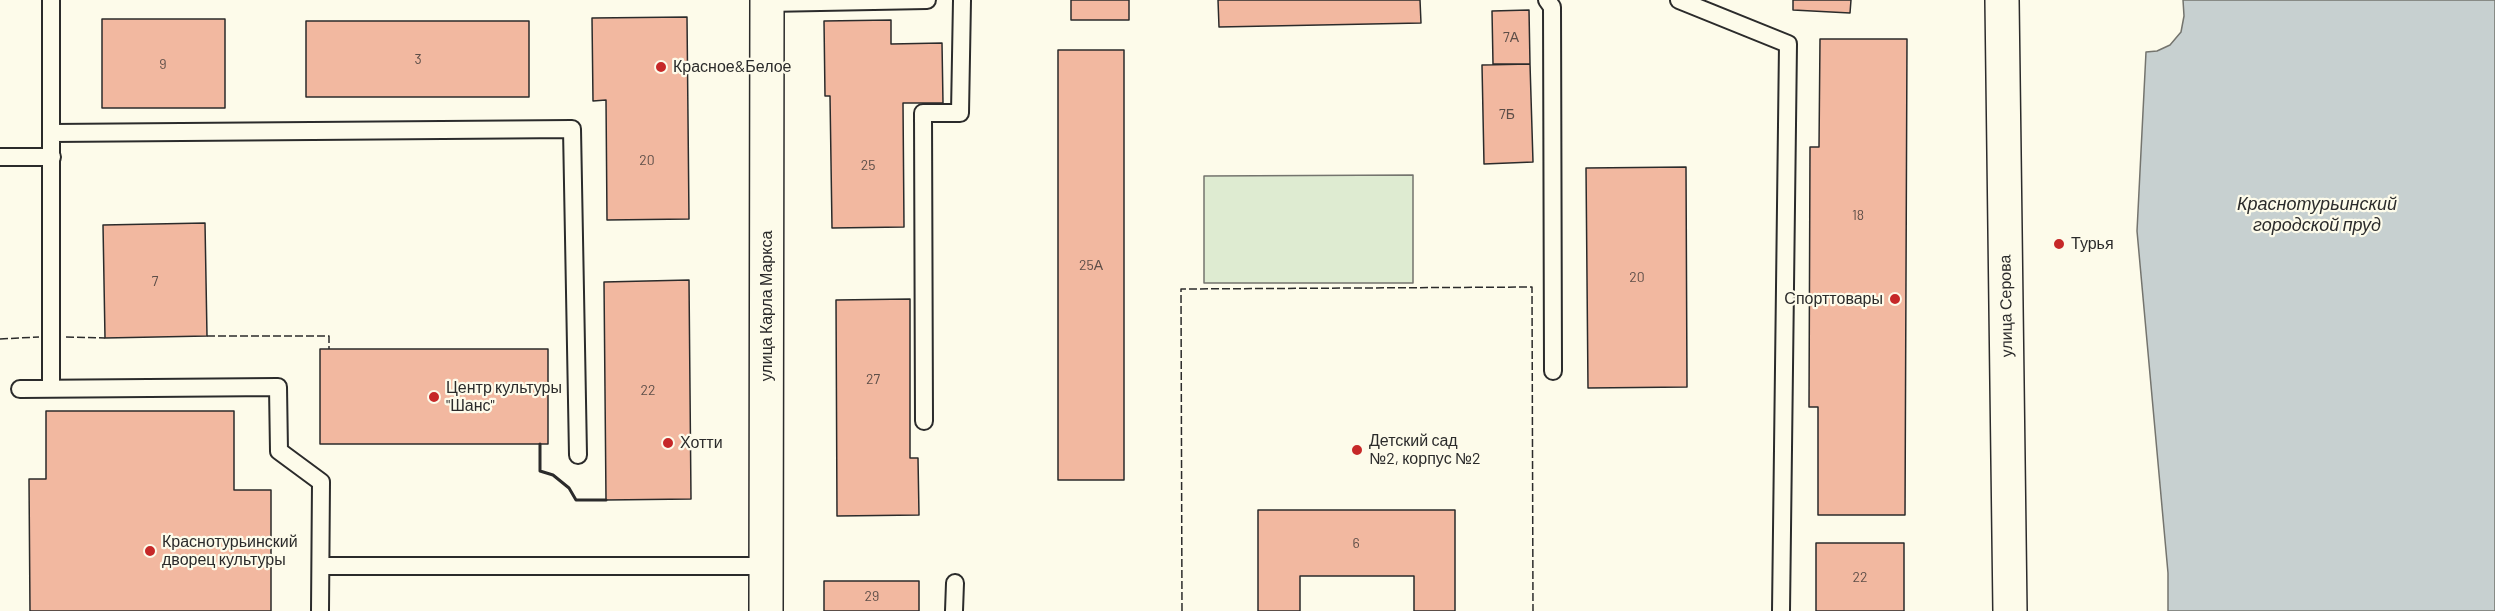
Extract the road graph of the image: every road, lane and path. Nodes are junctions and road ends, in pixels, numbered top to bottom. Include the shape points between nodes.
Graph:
1 (51, 0) edge
2 (927, 0) edge
3 (962, 0) edge
4 (1547, 0) edge
5 (1679, 0) edge
6 (2002, 0) edge
7 (767, 1) edge
8 (52, 133) junction
9 (0, 157) edge
10 (52, 157) junction
11 (1553, 371) dead end
12 (51, 387) junction
13 (20, 389) dead end
14 (924, 421) dead end
15 (578, 455) dead end
16 (321, 566) junction
17 (766, 566) junction
18 (955, 583) dead end
19 (320, 611) edge
20 (766, 611) edge
21 (954, 611) edge
22 (1780, 611) edge
23 (2010, 611) edge

1 - 8 lane
2 - 7 lane
3 - 14 lane via 960,113 922,113
4 - 11 lane via 1552,6
5 - 22 lane via 1788,44
6 - 23 main road, улица Серова
7 - 17 main road, улица Карла Маркса
8 - 10 lane
8 - 15 lane via 572,129
9 - 10 lane
10 - 12 lane
12 - 13 lane
12 - 16 lane via 278,387 279,452 321,482
16 - 17 lane
16 - 19 lane
17 - 20 main road, улица Карла Маркса
18 - 21 lane

